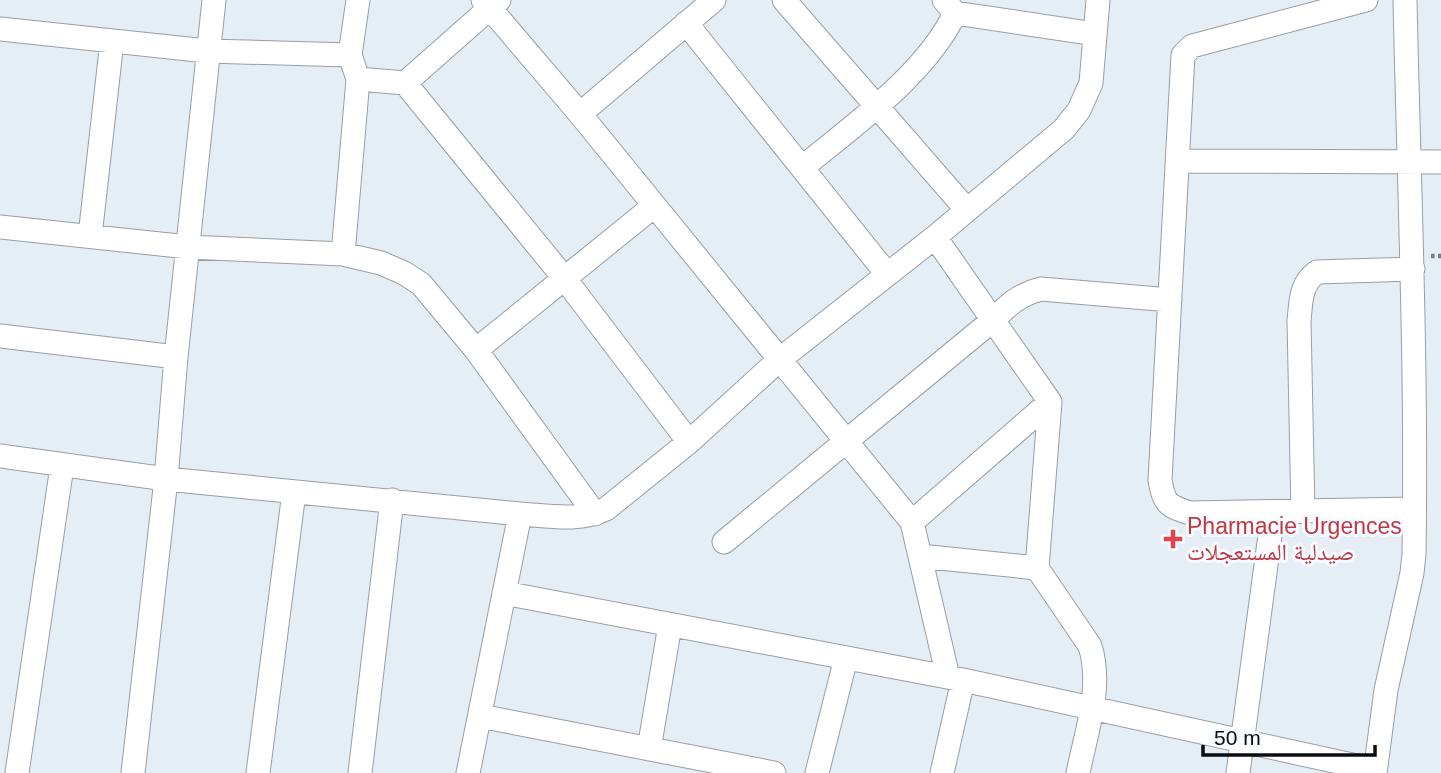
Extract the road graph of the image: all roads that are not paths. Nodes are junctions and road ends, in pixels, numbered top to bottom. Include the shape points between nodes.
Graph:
1 (214, 0) edge
2 (358, 0) edge
3 (714, 0) edge
4 (784, 0) edge
5 (1098, 0) edge
6 (1366, 0) edge
7 (1405, 0) edge
8 (490, 3) edge
9 (950, 6) edge
10 (686, 23) junction
11 (0, 29) edge
12 (1095, 34) junction
13 (112, 41) junction
14 (206, 51) junction
15 (350, 55) junction
16 (358, 79) junction
17 (405, 83) junction
18 (876, 106) junction
19 (580, 114) junction
20 (1178, 161) junction
21 (1408, 162) junction
22 (1441, 162) edge
23 (803, 167) junction
24 (654, 206) junction
25 (967, 210) junction
26 (0, 227) edge
27 (90, 236) junction
28 (935, 237) junction
29 (188, 247) junction
30 (343, 254) junction
31 (1413, 269) junction
32 (887, 274) junction
33 (565, 279) junction
34 (1170, 300) junction
35 (993, 320) junction
36 (0, 336) edge
37 (476, 350) junction
38 (176, 357) junction
39 (779, 360) junction
40 (1050, 402) junction
41 (845, 441) junction
42 (689, 442) junction
43 (0, 456) edge
44 (62, 466) junction
45 (166, 479) junction
46 (294, 492) junction
47 (392, 500) junction
48 (1414, 509) junction
49 (1303, 512) junction
50 (1273, 513) junction
51 (520, 514) junction
52 (595, 514) junction
53 (912, 522) junction
54 (724, 542) dead end
55 (920, 556) junction
56 (1037, 568) junction
57 (504, 593) junction
58 (670, 625) junction
59 (846, 658) junction
60 (956, 679) junction
61 (1091, 707) junction
62 (480, 716) junction
63 (1243, 741) junction
64 (649, 749) junction
65 (1375, 771) edge
66 (17, 773) edge
67 (133, 773) edge
68 (258, 773) edge
69 (360, 773) edge
70 (468, 773) edge
71 (774, 773) edge
72 (817, 773) edge
73 (942, 773) edge
74 (1078, 773) edge
75 (1238, 773) edge

1 - 14 street
2 - 15 street
3 - 10 street
4 - 18 street
5 - 12 street
6 - 20 street via 1192,46 1181,65
7 - 21 street
8 - 17 street
8 - 19 street
9 - 12 street
9 - 18 street via 945,35
10 - 19 street
10 - 23 street
11 - 13 street
12 - 25 street via 1091,83 1079,110 1064,129
13 - 14 street
13 - 27 street
14 - 15 street
14 - 29 street
15 - 16 street
16 - 17 street
16 - 30 street
17 - 33 street
18 - 23 street
18 - 25 street
19 - 24 street
20 - 21 street
20 - 34 street
21 - 22 street
21 - 31 street
23 - 32 street
24 - 33 street
24 - 39 street
25 - 28 street
26 - 27 street
27 - 29 street
28 - 32 street
28 - 35 street
29 - 30 street
29 - 38 street
30 - 37 street via 381,263 421,284
31 - 48 street
31 - 49 street via 1317,272 1308,279 1299,321
32 - 39 street
33 - 37 street
33 - 42 street
34 - 35 street via 1041,289 1011,302
34 - 50 street via 1160,480 1163,499 1190,513
35 - 40 street
35 - 41 street
36 - 38 street
37 - 52 street
38 - 45 street
39 - 41 street
39 - 42 street
40 - 53 street
40 - 56 street
41 - 53 street
41 - 54 street
42 - 52 street
43 - 44 street
44 - 45 street
44 - 66 street
45 - 46 street
45 - 67 street
46 - 47 street
46 - 68 street
47 - 51 street
47 - 69 street
48 - 49 street
48 - 65 street via 1412,573 1386,690
49 - 50 street
50 - 63 street
51 - 52 street via 579,518
51 - 57 street
53 - 55 street
55 - 56 street
55 - 60 street
56 - 61 street via 1090,646 1095,687
57 - 58 street
57 - 62 street
58 - 59 street
58 - 64 street
59 - 60 street
59 - 72 street
60 - 61 street
60 - 73 street
61 - 63 street
61 - 74 street
62 - 64 street
62 - 70 street
63 - 65 street
63 - 75 street
64 - 71 street

